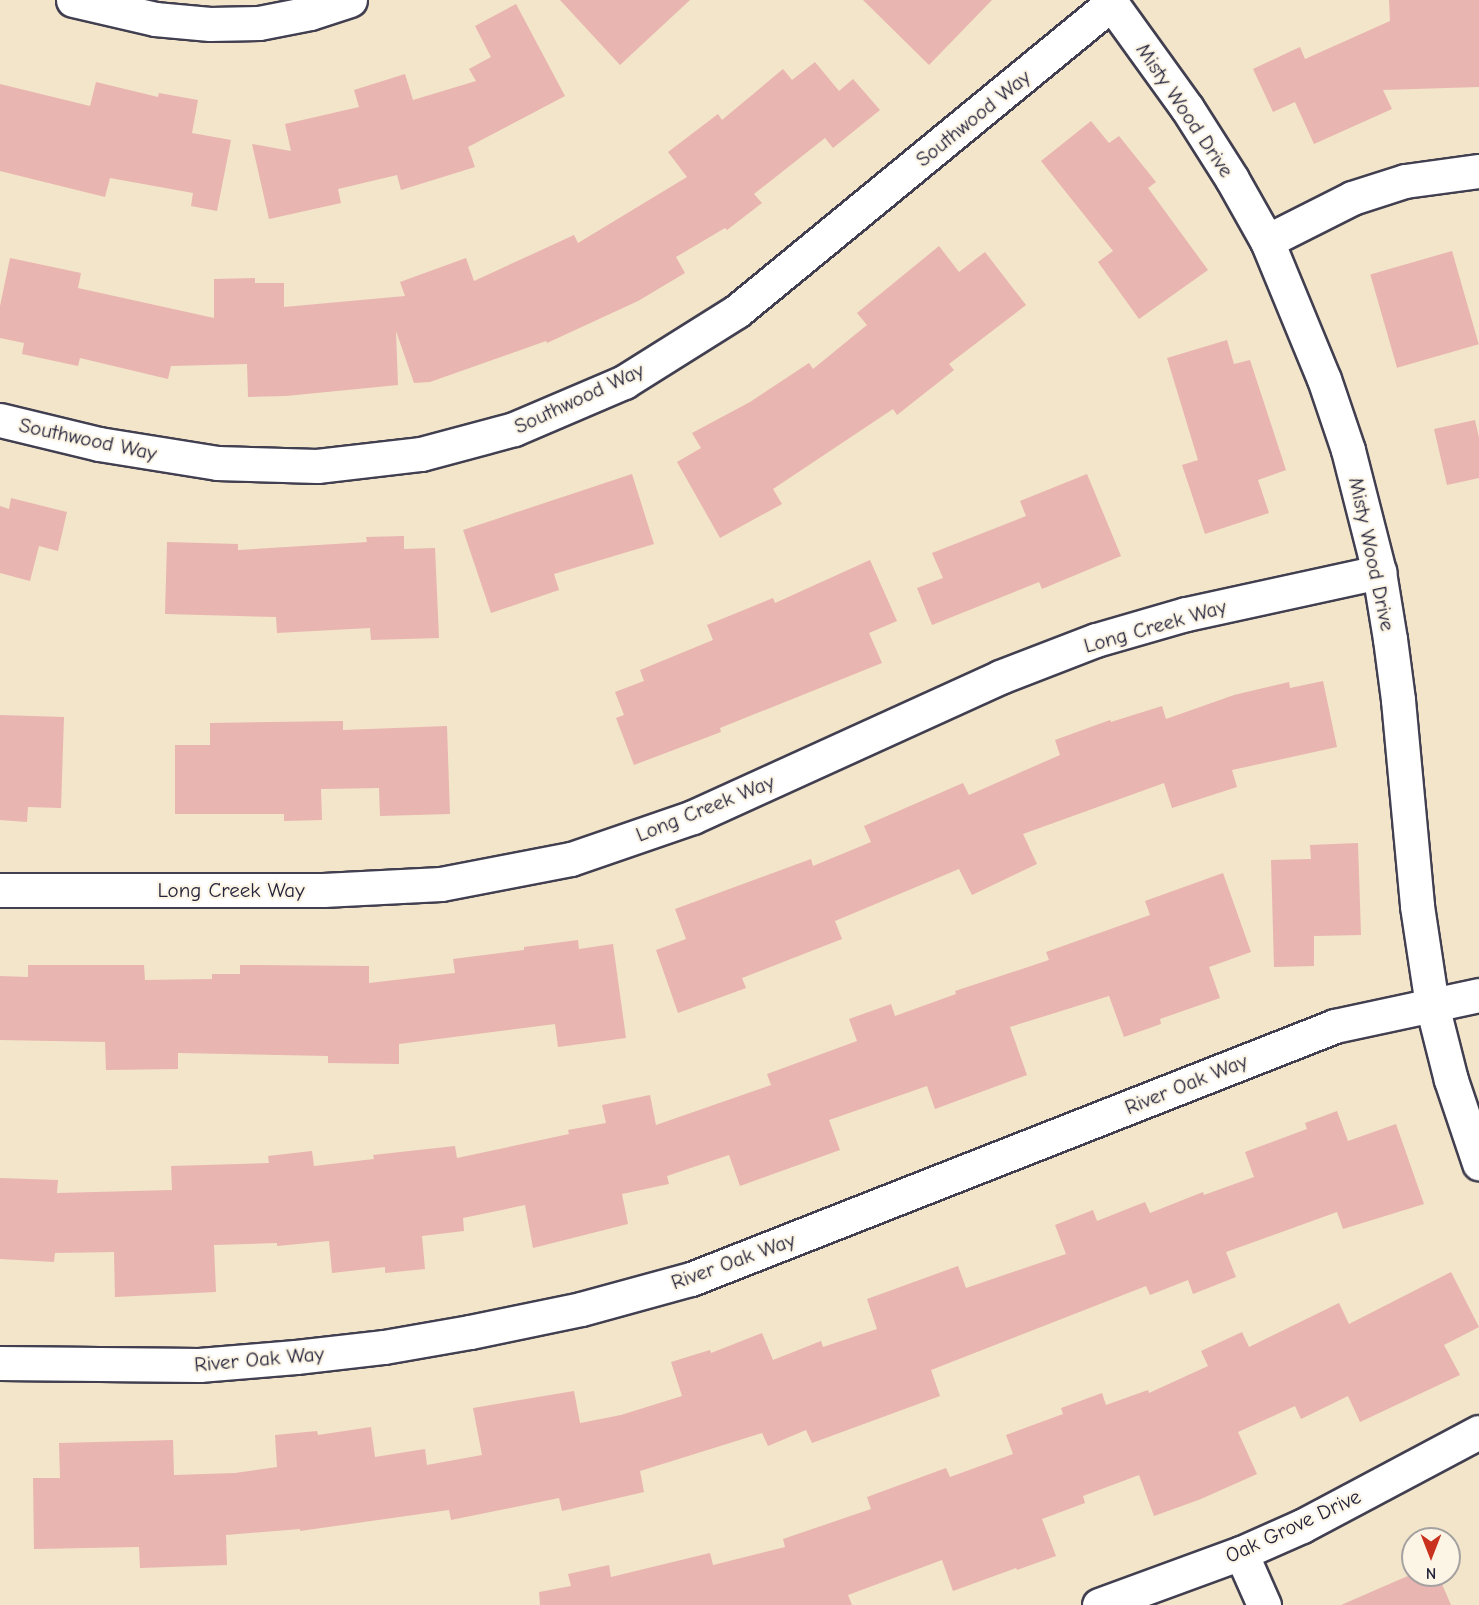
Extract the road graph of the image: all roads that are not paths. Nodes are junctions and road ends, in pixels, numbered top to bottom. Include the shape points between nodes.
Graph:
1 (73, 0) edge
2 (350, 0) edge
3 (1111, 2) edge
4 (1479, 171) edge
5 (1267, 241) junction
6 (0, 420) edge
7 (1379, 572) junction
8 (0, 890) edge
9 (1479, 995) edge
10 (1432, 1005) junction
11 (1479, 1163) edge
12 (0, 1363) edge
13 (1479, 1432) edge
14 (1241, 1553) junction
15 (1099, 1605) edge
16 (1264, 1605) edge

1 - 2 street via 155,19 210,24 259,23
3 - 5 street, Misty Wood Drive via 1187,108
3 - 6 street, Southwood Way via 737,311 624,382 514,429 421,454 317,466 217,463 99,444
4 - 5 street via 1406,181 1352,198
5 - 7 street, Misty Wood Drive via 1341,430
7 - 8 street, Long Creek Way via 1186,614 1096,640 999,677 693,817 571,859 441,884 370,888
7 - 10 street, Misty Wood Drive via 1398,700 1417,906
9 - 10 street, River Oak Way
10 - 11 street, Misty Wood Drive via 1451,1080
10 - 12 street, River Oak Way via 1335,1026 702,1275 580,1309 470,1332 296,1357 199,1365
13 - 14 street, Oak Grove Drive via 1302,1526
14 - 15 street, Oak Grove Drive
14 - 16 street

